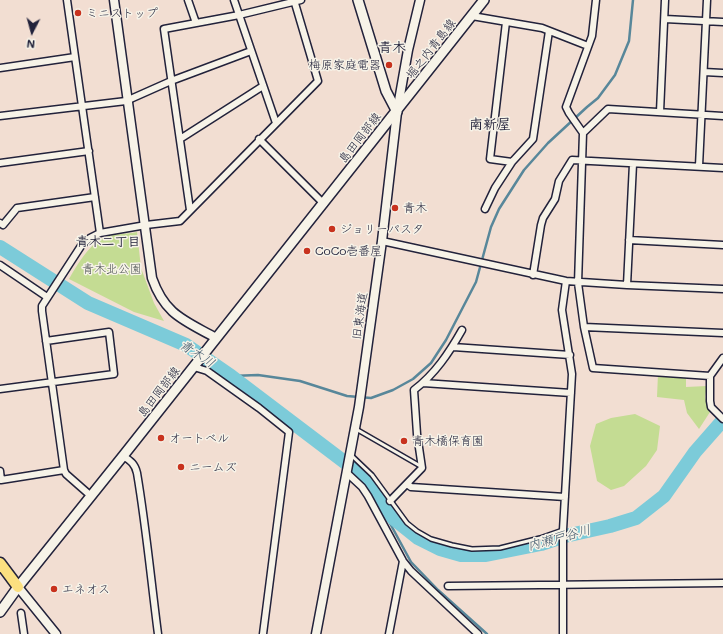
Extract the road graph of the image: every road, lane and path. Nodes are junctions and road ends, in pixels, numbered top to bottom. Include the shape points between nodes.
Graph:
1 (66, 0) edge
2 (114, 0) edge
3 (188, 0) edge
4 (234, 0) edge
5 (358, 0) edge
6 (420, 0) edge
7 (484, 0) edge
8 (596, 0) edge
9 (665, 0) edge
10 (707, 0) edge
11 (297, 1) edge
12 (239, 15) junction
13 (472, 16) junction
14 (664, 19) junction
15 (706, 21) junction
16 (506, 22) junction
17 (723, 22) edge
18 (196, 23) junction
19 (549, 31) junction
20 (588, 46) junction
21 (251, 51) junction
22 (75, 57) junction
23 (0, 68) edge
24 (704, 72) junction
25 (723, 73) edge
26 (171, 81) junction
27 (263, 86) junction
28 (128, 100) junction
29 (82, 105) junction
30 (397, 112) junction
31 (660, 112) junction
32 (701, 115) junction
33 (0, 116) edge
34 (723, 116) edge
35 (276, 123) junction
36 (583, 134) junction
37 (180, 139) junction
38 (259, 139) junction
39 (88, 152) junction
40 (583, 161) junction
41 (512, 162) junction
42 (0, 163) edge
43 (633, 164) junction
44 (699, 166) junction
45 (723, 168) edge
46 (95, 197) junction
47 (324, 204) junction
48 (485, 209) dead end
49 (190, 210) junction
50 (0, 223) edge
51 (146, 225) junction
52 (100, 233) junction
53 (629, 240) junction
54 (382, 241) junction
55 (723, 245) edge
56 (0, 265) edge
57 (533, 275) junction
58 (566, 281) junction
59 (578, 283) junction
60 (627, 285) junction
61 (723, 289) edge
62 (47, 297) junction
63 (584, 327) junction
64 (462, 330) dead end
65 (723, 333) edge
66 (216, 338) junction
67 (46, 341) junction
68 (452, 347) junction
69 (570, 355) junction
70 (723, 358) edge
71 (195, 366) junction
72 (710, 376) junction
73 (51, 382) junction
74 (423, 383) junction
75 (0, 389) edge
76 (571, 393) junction
77 (723, 419) edge
78 (355, 429) junction
79 (351, 455) junction
80 (123, 456) junction
81 (422, 467) junction
82 (64, 470) junction
83 (0, 471) edge
84 (347, 473) junction
85 (407, 484) junction
86 (91, 496) junction
87 (565, 497) junction
88 (390, 501) junction
89 (563, 530) junction
90 (403, 560) junction
91 (0, 563) edge
92 (723, 583) edge
93 (562, 584) junction
94 (448, 586) dead end
95 (18, 587) junction
96 (0, 612) edge
97 (21, 614) dead end
98 (24, 634) edge
99 (56, 634) edge
100 (158, 634) edge
101 (263, 634) edge
102 (316, 634) edge
103 (389, 634) edge
104 (478, 634) edge
105 (563, 634) edge

1 - 22 street
2 - 28 street
3 - 18 street
4 - 12 street
5 - 30 main road via 386,91
6 - 30 street, 旧東海道
7 - 13 main road, 堀之内青島線
8 - 20 street via 592,36
9 - 14 street
10 - 15 street
11 - 12 street
11 - 35 street via 318,80
12 - 18 street
12 - 21 street
13 - 16 street
13 - 30 main road, 堀之内青島線
14 - 15 street
14 - 31 street
15 - 17 street
15 - 24 street
16 - 19 street
16 - 41 street via 490,159
18 - 26 street via 164,29
19 - 20 street
19 - 41 street via 533,139
20 - 36 street via 566,106
21 - 26 street
21 - 27 street
22 - 23 street
22 - 29 street
24 - 25 street
24 - 32 street
26 - 28 street
26 - 37 street
27 - 35 street
27 - 37 street
28 - 29 street
28 - 51 street
29 - 33 street
29 - 39 street
30 - 47 main road, 島田岡部線
30 - 54 street, 旧東海道
31 - 32 street
31 - 36 street via 608,109
32 - 34 street
32 - 44 street
35 - 38 street
36 - 40 street
37 - 49 street
38 - 47 street
38 - 49 street
39 - 42 street
39 - 46 street
40 - 43 street
40 - 57 street via 572,160 559,181 555,199 541,225
40 - 59 street
41 - 48 street
43 - 44 street
43 - 53 street
44 - 45 street
46 - 50 street via 16,208 3,224
46 - 52 street
47 - 66 main road, 島田岡部線
49 - 51 street via 180,220
51 - 52 street
51 - 66 street via 152,278 163,301 179,317
52 - 62 street via 81,246
53 - 55 street
53 - 60 street
54 - 57 street
54 - 78 street, 旧東海道
56 - 62 street
57 - 58 street
58 - 59 street
58 - 69 street via 562,310
59 - 60 street
59 - 63 street
60 - 61 street
62 - 67 street via 42,306
63 - 65 street
63 - 72 street via 593,368
64 - 68 street
66 - 71 main road, 島田岡部線
67 - 73 street
67 - 73 street via 108,332 114,374
68 - 69 street
68 - 74 street
69 - 76 street
70 - 72 street
71 - 80 main road, 島田岡部線
71 - 101 street via 207,371 289,432
72 - 77 street via 711,407
73 - 75 street
73 - 82 street
74 - 76 street
74 - 81 street via 414,390
76 - 87 street
78 - 79 street, 旧東海道
78 - 81 lane
79 - 84 street, 旧東海道
79 - 88 lane via 372,476
80 - 86 main road, 島田岡部線
80 - 100 street via 136,466 146,526 146,545
81 - 85 street
82 - 83 street via 1,480
82 - 86 street
84 - 90 street via 365,491
84 - 102 street, 旧東海道
85 - 87 street
85 - 88 street
86 - 95 main road, 島田岡部線
87 - 89 street
88 - 89 lane via 407,523 417,531 431,539 472,549 500,548
89 - 93 street
90 - 103 street
90 - 104 street via 411,571
91 - 95 main road
92 - 93 street
93 - 94 street
93 - 105 street
95 - 96 main road, 島田岡部線
95 - 99 street
97 - 98 street

